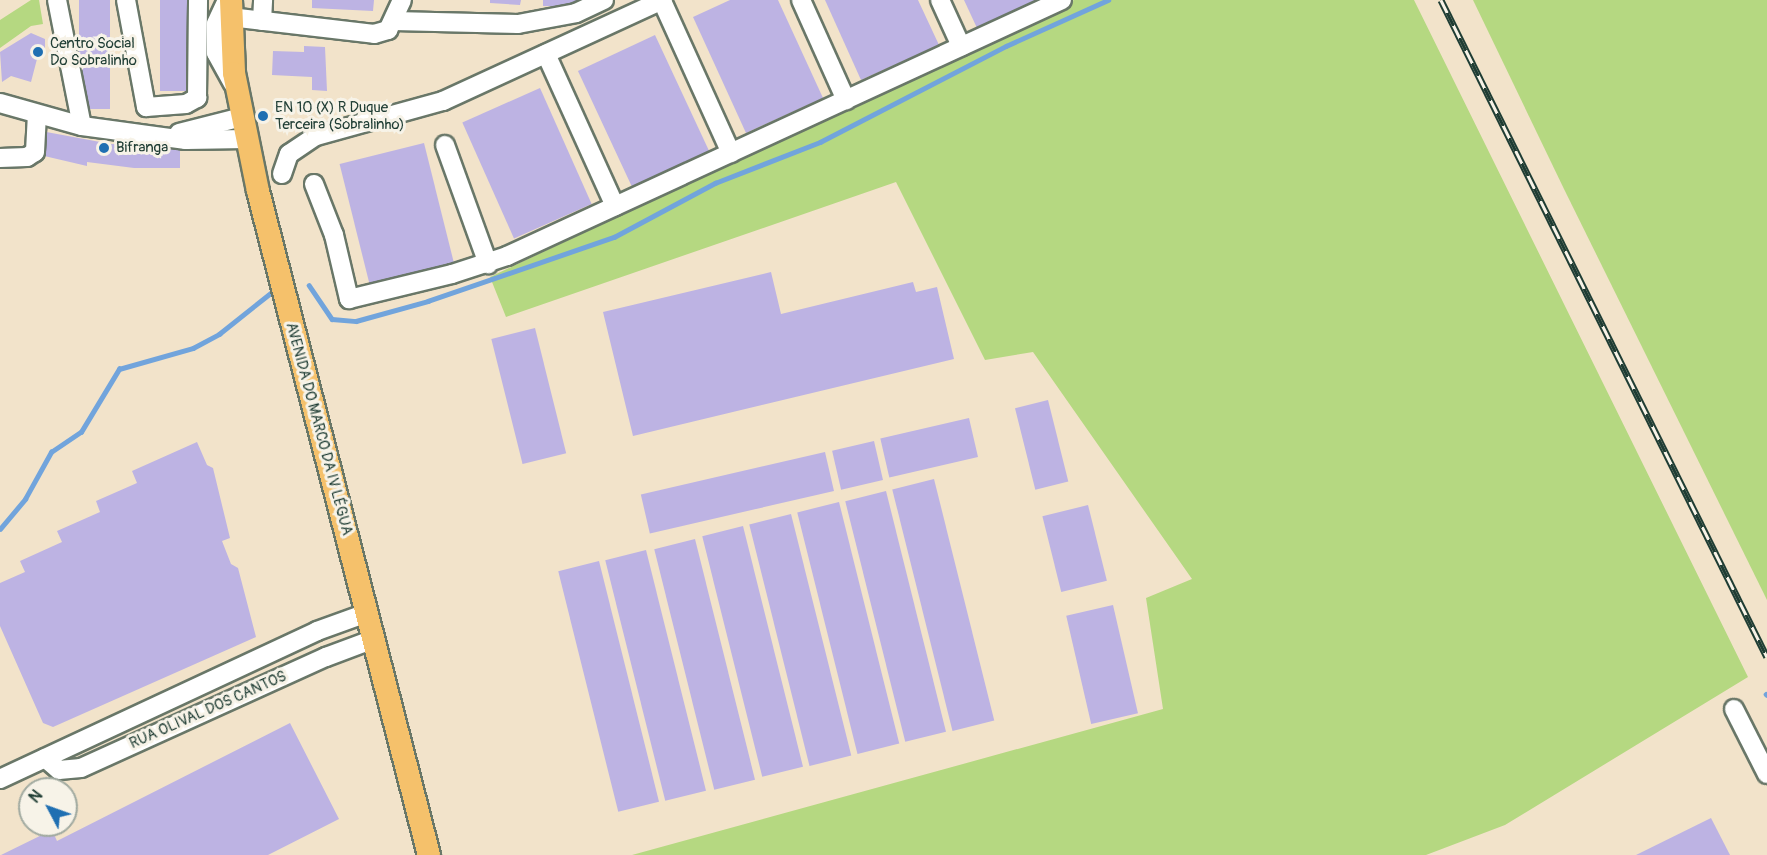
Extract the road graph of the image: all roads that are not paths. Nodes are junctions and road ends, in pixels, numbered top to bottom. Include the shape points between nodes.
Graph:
1 (57, 0) edge
2 (126, 0) edge
3 (198, 0) edge
4 (263, 0) edge
5 (402, 0) edge
6 (604, 0) edge
7 (662, 0) edge
8 (801, 0) edge
9 (940, 0) edge
10 (1062, 0) edge
11 (229, 6) edge
12 (262, 21) junction
13 (394, 21) junction
14 (961, 46) junction
15 (546, 54) junction
16 (846, 100) junction
17 (0, 103) edge
18 (37, 114) junction
19 (82, 126) junction
20 (244, 128) junction
21 (445, 145) dead end
22 (731, 153) junction
23 (0, 158) edge
24 (282, 174) dead end
25 (314, 184) dead end
26 (615, 206) junction
27 (488, 264) junction
28 (367, 613) junction
29 (374, 639) junction
30 (1734, 709) dead end
31 (45, 758) junction
32 (1767, 774) edge
33 (0, 779) edge
34 (429, 855) edge

1 - 19 street
2 - 3 street via 146,107 186,104 197,98
4 - 12 street
5 - 13 street
6 - 13 street via 576,13 518,24
7 - 15 street
7 - 22 street
8 - 16 street
9 - 14 street
10 - 14 street
11 - 12 street
11 - 20 main road, AVENIDA DO MARCO DA IV LÉGUA
12 - 13 street via 375,34 388,30
14 - 16 street
15 - 24 street via 434,104 315,136 289,154
15 - 26 street
16 - 22 street
17 - 18 street
18 - 19 street
18 - 23 street via 35,152 27,157
19 - 20 street via 157,135
20 - 28 main road, AVENIDA DO MARCO DA IV LÉGUA
21 - 27 street
22 - 26 street
25 - 27 street via 334,235 349,299
26 - 27 street
28 - 29 main road, AVENIDA DO MARCO DA IV LÉGUA
28 - 31 street, RUA OLIVAL DOS CANTOS via 317,631
29 - 31 street, RUA OLIVAL DOS CANTOS via 81,768 59,770
29 - 34 main road, AVENIDA DO MARCO DA IV LÉGUA
30 - 32 street
31 - 33 street, RUA OLIVAL DOS CANTOS

